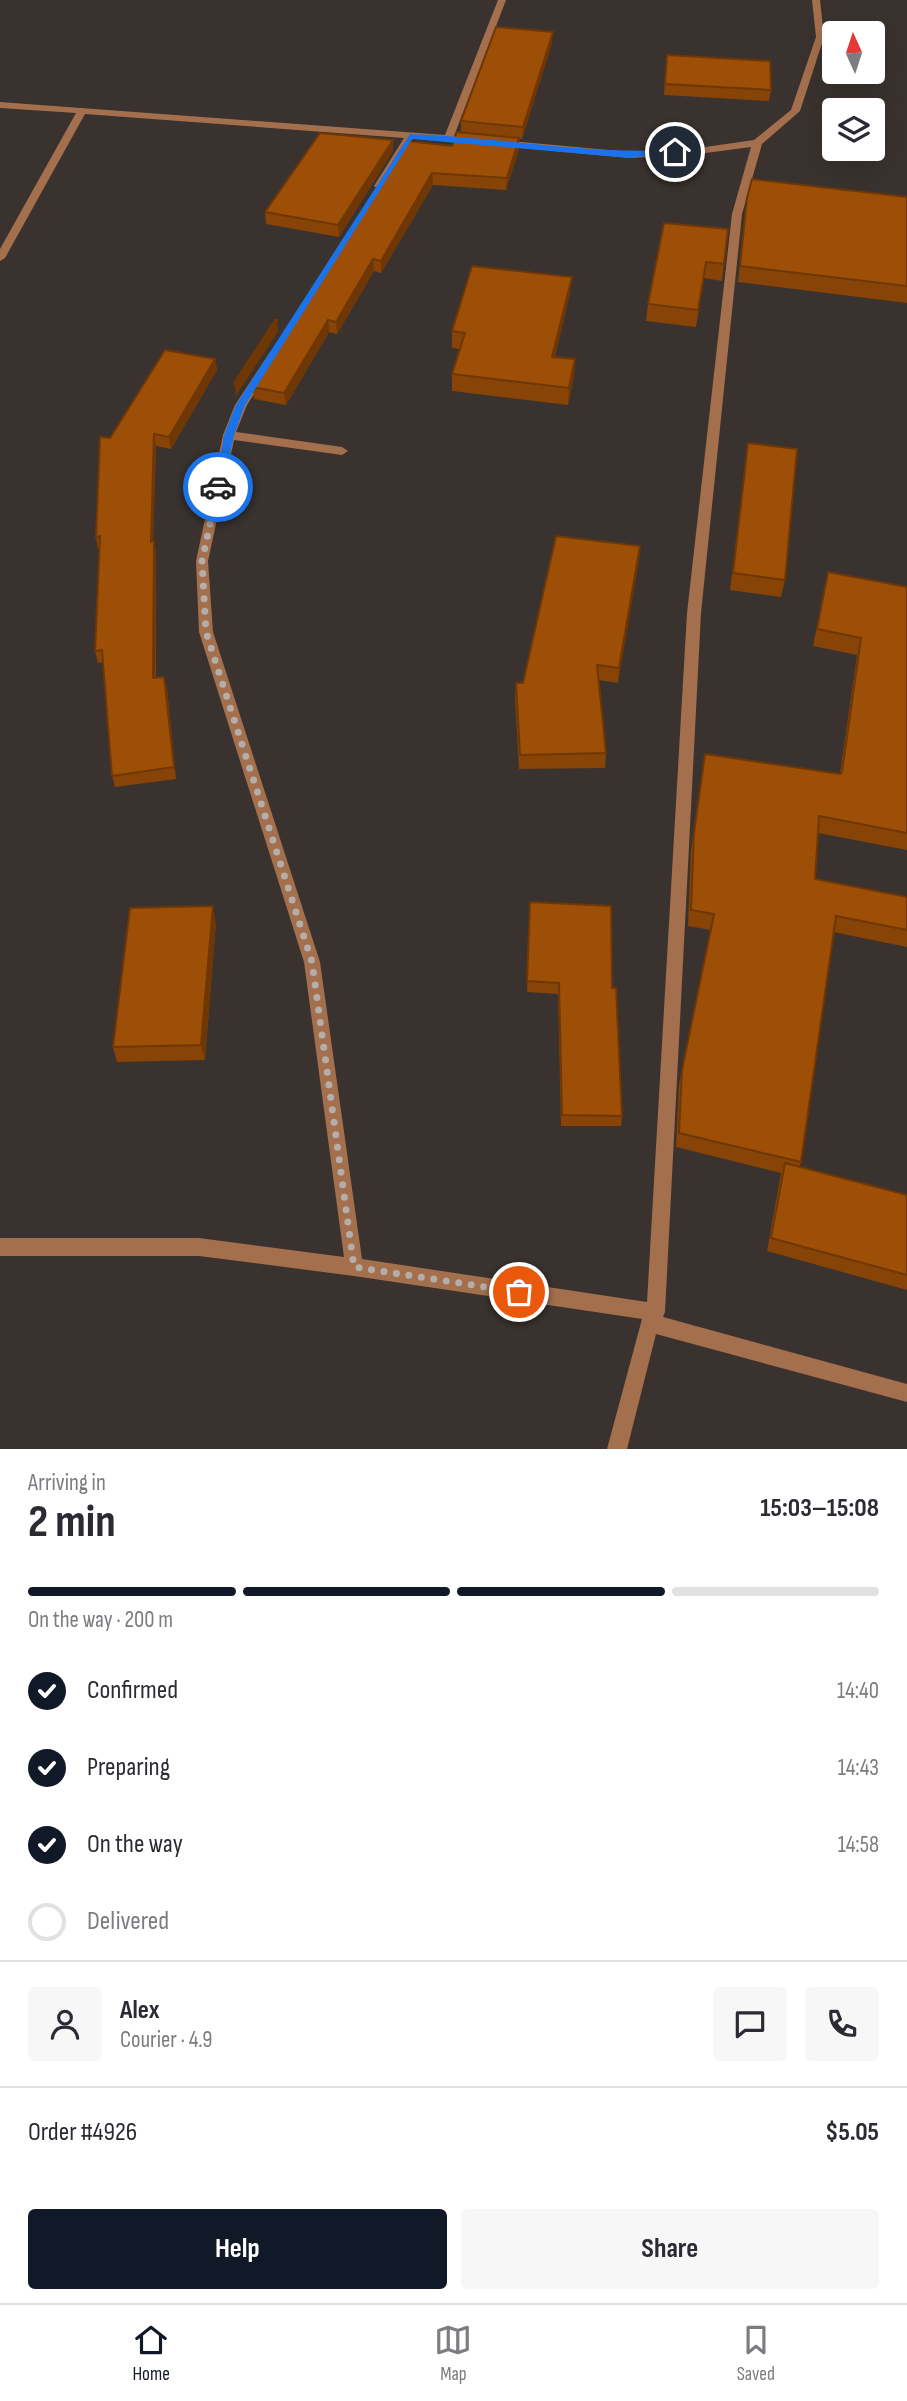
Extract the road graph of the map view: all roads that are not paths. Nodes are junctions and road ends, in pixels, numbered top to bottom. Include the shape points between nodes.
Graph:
1 (502, 0) edge
2 (816, 0) edge
3 (0, 105) edge
4 (83, 110) junction
5 (410, 136) junction
6 (449, 137) junction
7 (757, 143) junction
8 (374, 194) edge
9 (0, 258) edge
10 (283, 339) edge
11 (229, 435) junction
12 (342, 451) dead end
13 (0, 1247) edge
14 (354, 1267) junction
15 (653, 1317) junction
16 (907, 1392) edge
17 (617, 1449) edge

1 - 6 street
2 - 7 street via 820,37 795,111
3 - 4 street
4 - 5 street
4 - 9 street
5 - 6 street
5 - 8 street
6 - 7 street via 630,155
7 - 15 street via 753,183 737,214 694,614
10 - 11 street via 240,405
11 - 12 street
11 - 14 street via 202,561 206,632 312,962
13 - 14 street via 199,1247
14 - 15 street
15 - 16 street
15 - 17 street

